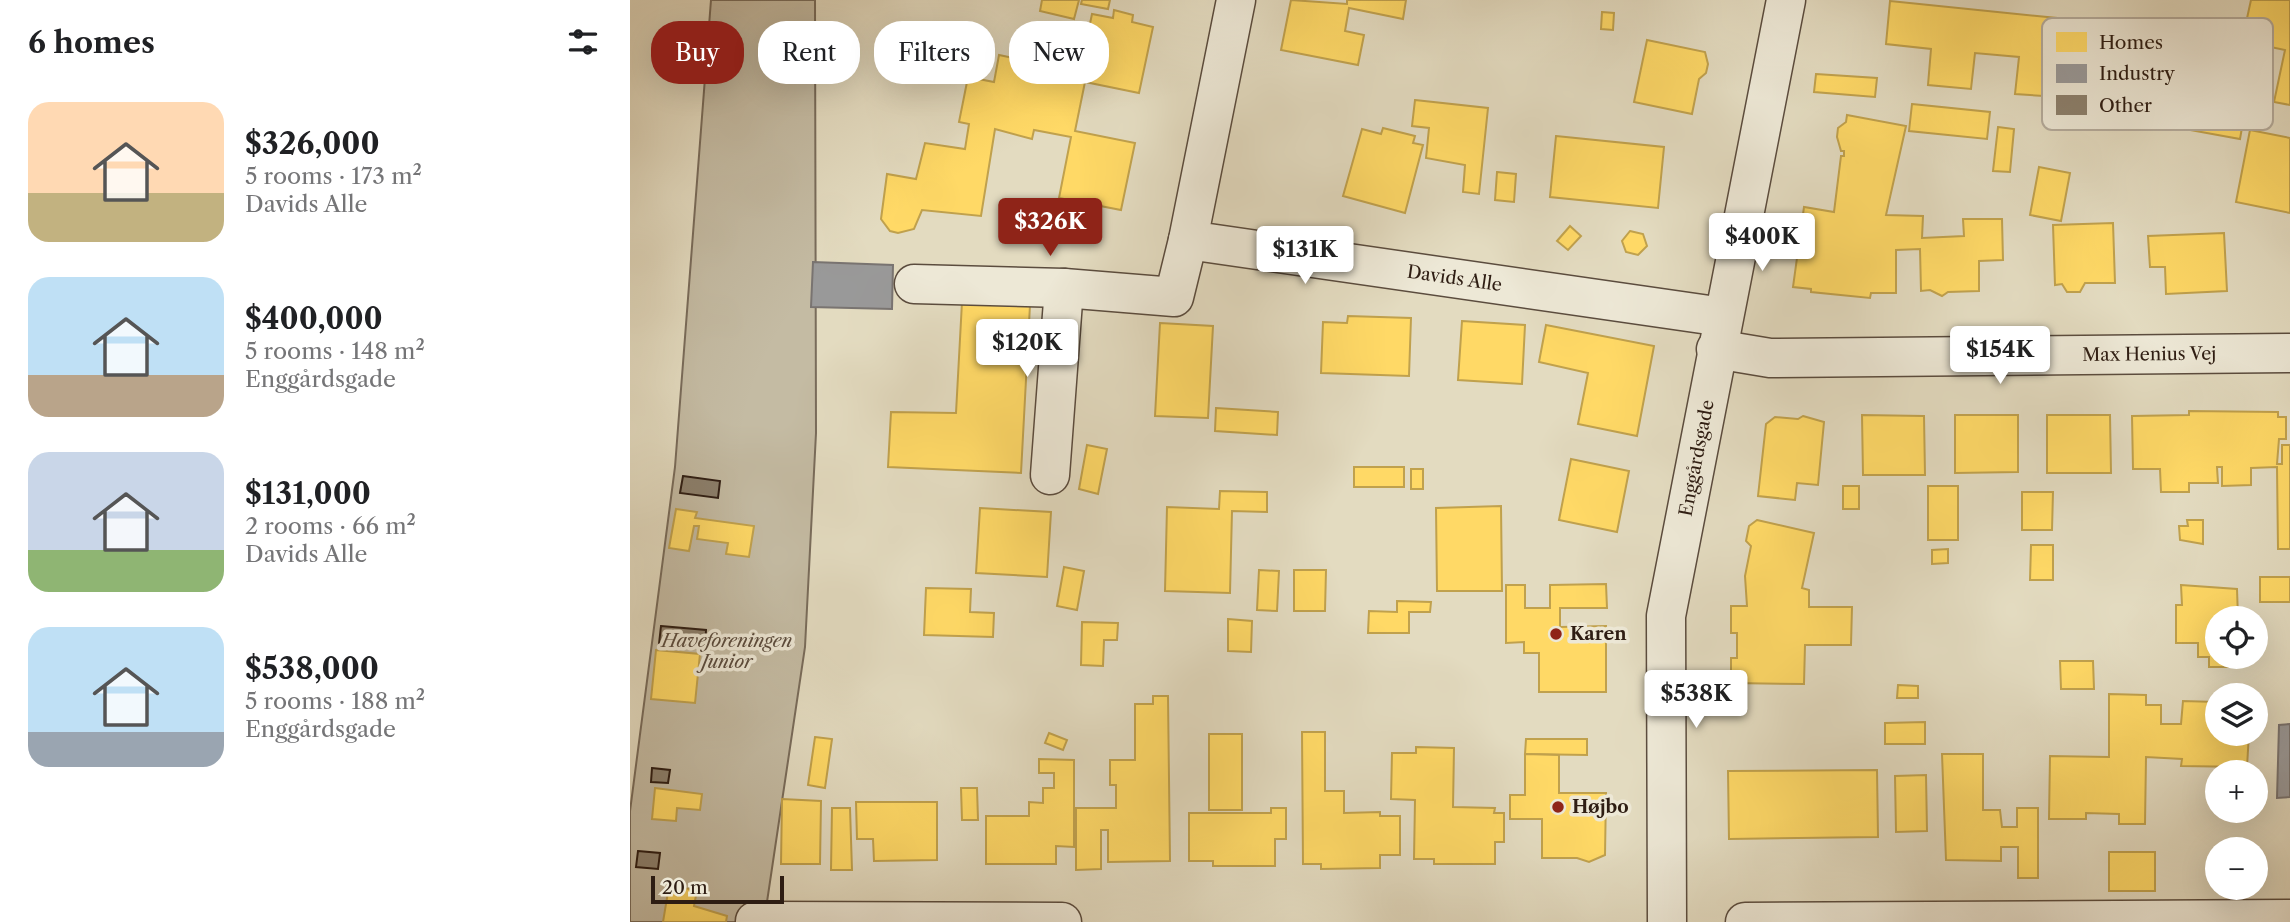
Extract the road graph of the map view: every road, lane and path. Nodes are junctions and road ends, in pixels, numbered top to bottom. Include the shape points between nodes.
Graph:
1 (1236, 0) edge
2 (1786, 0) edge
3 (1188, 240) junction
4 (914, 284) dead end
5 (1064, 288) junction
6 (1719, 333) junction
7 (2290, 353) edge
8 (1050, 475) dead end
9 (2290, 919) edge
10 (755, 921) edge
11 (1062, 922) edge
12 (1667, 922) edge
13 (1745, 922) edge

1 - 3 street
2 - 6 street, Enggårdsgade
3 - 5 street via 1174,297
3 - 6 street, Davids Alle
4 - 5 street
5 - 8 street
6 - 7 street, Max Henius Vej via 1770,358
6 - 12 street, Enggårdsgade via 1666,616
9 - 13 street
10 - 11 street

